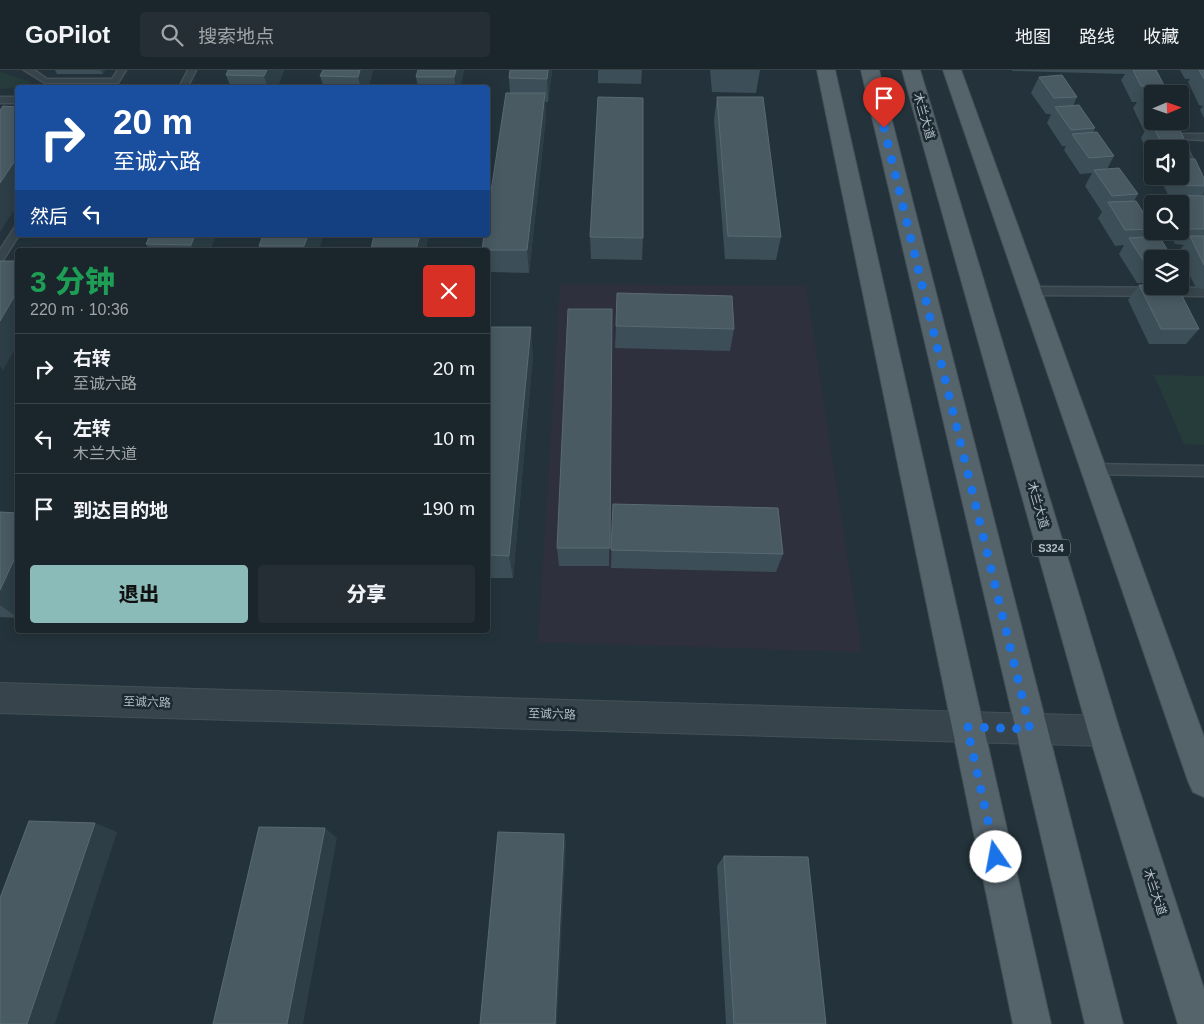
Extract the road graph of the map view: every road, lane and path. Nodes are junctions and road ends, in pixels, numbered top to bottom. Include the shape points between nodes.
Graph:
1 (28, 70) edge
2 (122, 70) edge
3 (192, 70) edge
4 (826, 70) edge
5 (870, 70) edge
6 (911, 70) edge
7 (952, 70) edge
8 (184, 85) edge
9 (0, 100) edge
10 (15, 100) edge
11 (1174, 130) edge
12 (1177, 136) junction
13 (1204, 137) edge
14 (1204, 193) edge
15 (15, 234) edge
16 (0, 258) edge
17 (1030, 290) junction
18 (1204, 292) edge
19 (1093, 469) junction
20 (1204, 471) edge
21 (0, 698) edge
22 (967, 727) junction
23 (1030, 729) junction
24 (1104, 731) junction
25 (1204, 781) edge
26 (1032, 1024) edge
27 (1104, 1024) edge
28 (1197, 1024) edge

1 - 2 lane via 45,81 116,81
3 - 8 lane
4 - 22 main road
5 - 23 main road
6 - 24 main road, 木兰大道 / S324
7 - 17 main road
9 - 10 lane
11 - 12 lane
12 - 13 lane
12 - 14 lane
15 - 16 lane
17 - 18 lane
17 - 19 main road
19 - 20 lane
19 - 25 main road
21 - 22 street, 至诚六路
22 - 23 street, 至诚六路
22 - 26 main road
23 - 24 street, 至诚六路
23 - 27 main road
24 - 28 main road, 木兰大道 / S324

